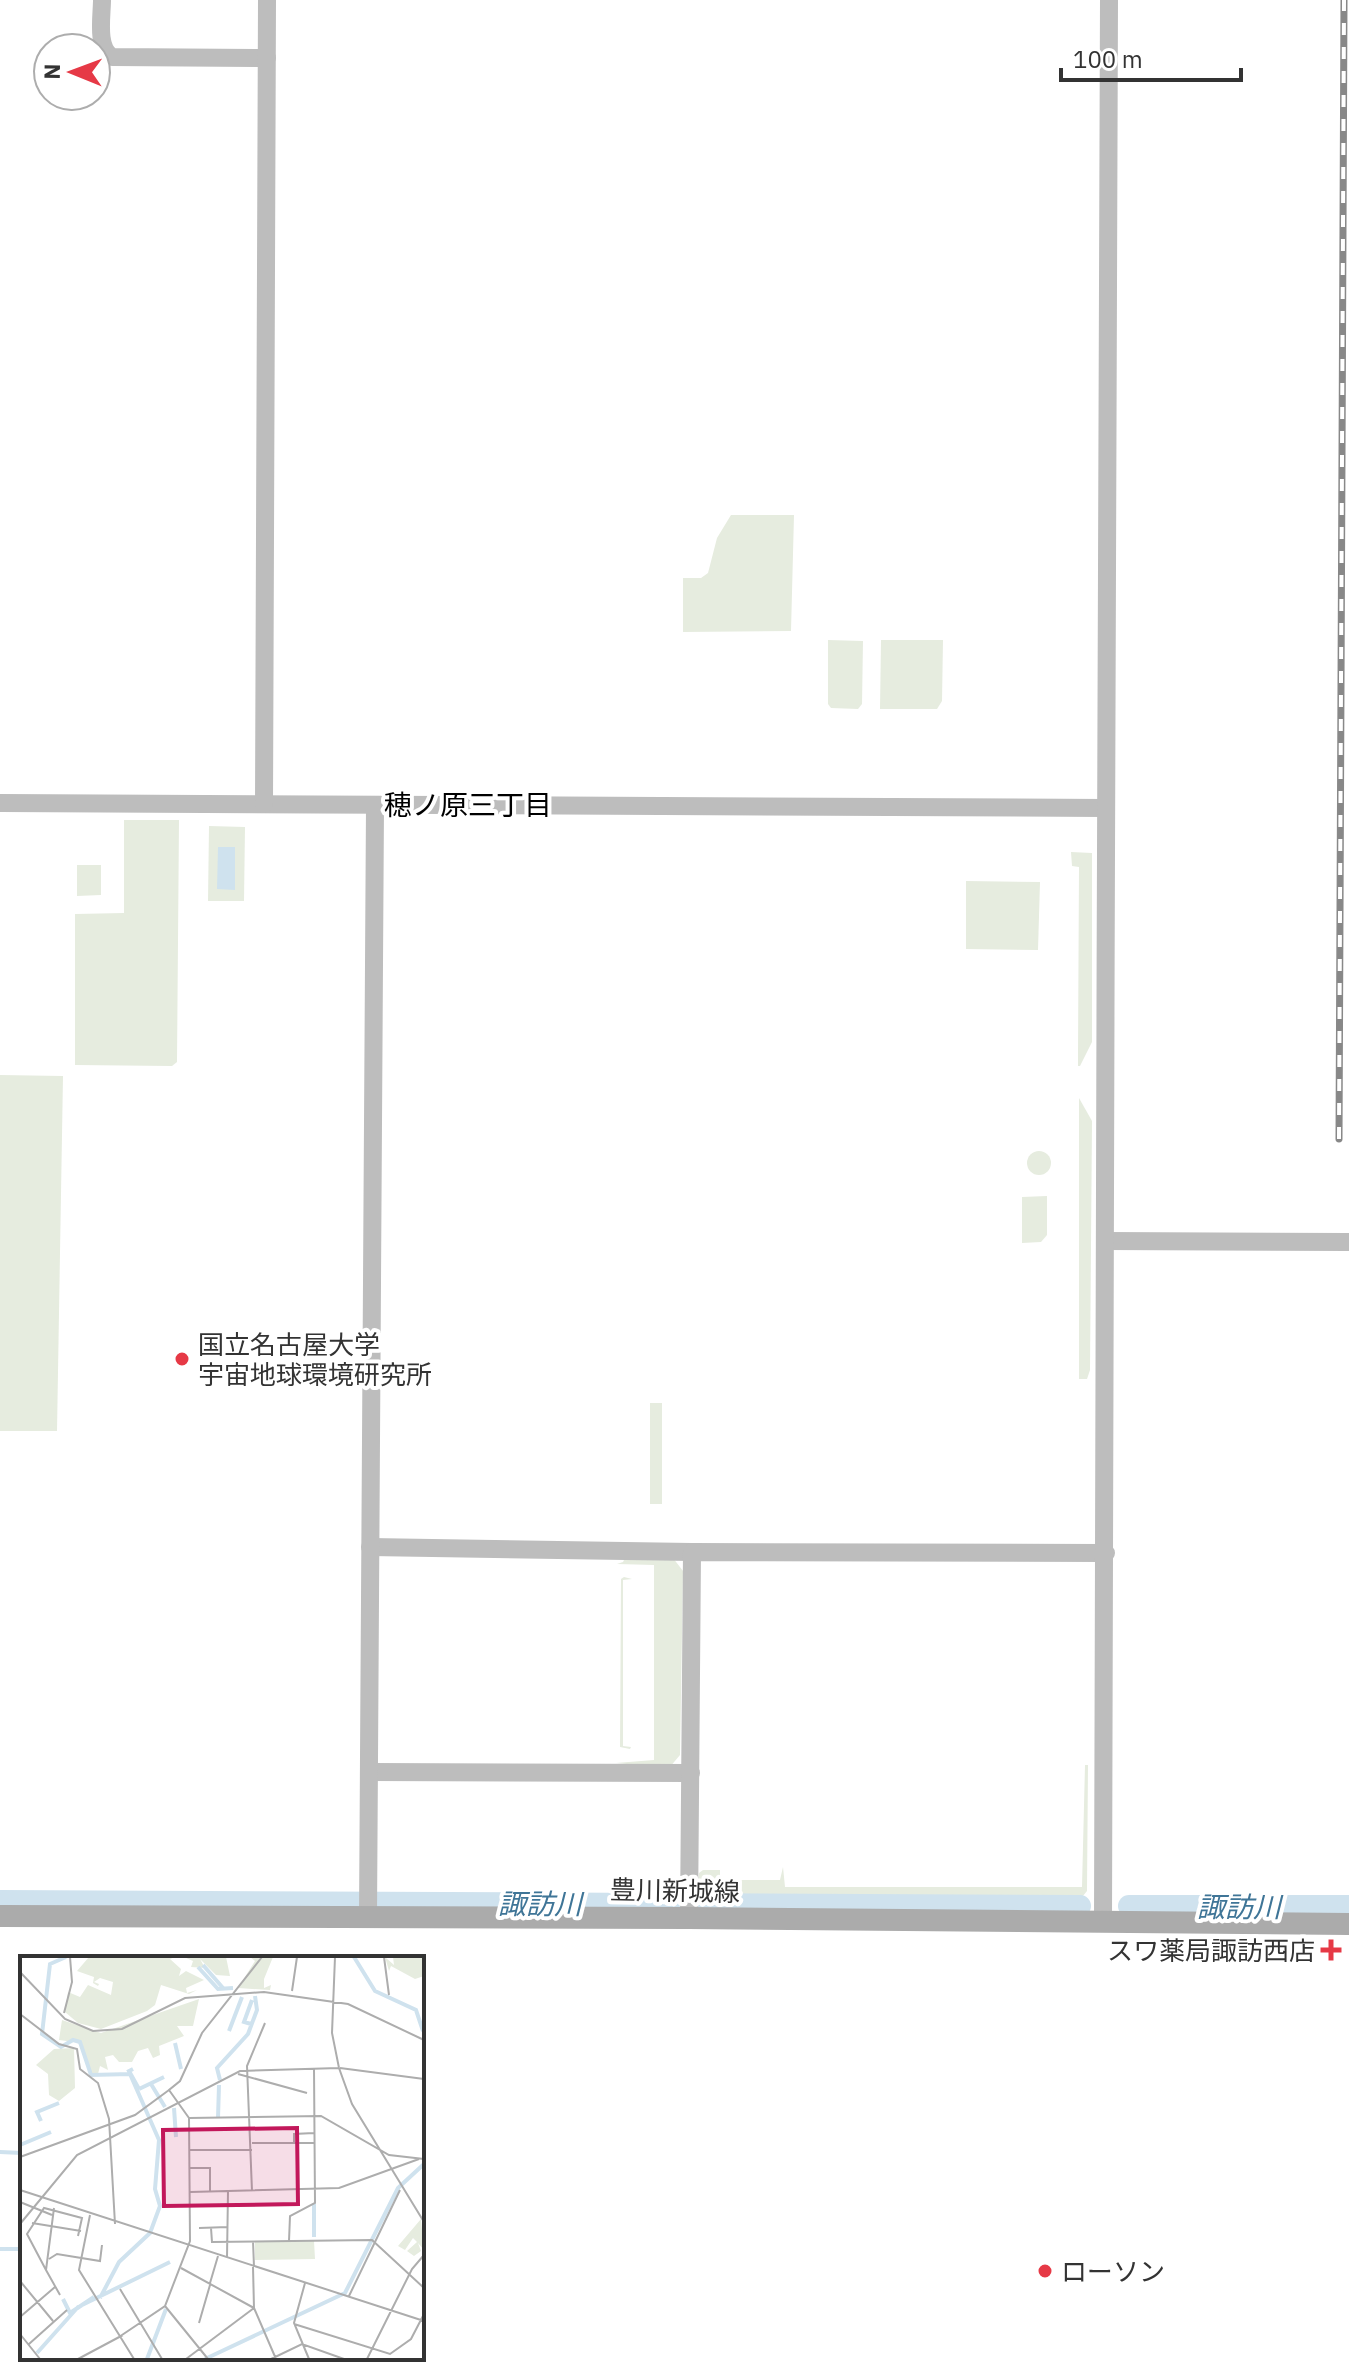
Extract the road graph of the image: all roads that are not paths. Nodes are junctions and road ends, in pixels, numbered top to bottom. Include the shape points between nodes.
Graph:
1 (102, 0) edge
2 (267, 0) edge
3 (1109, 0) edge
4 (267, 58) junction
5 (0, 803) edge
6 (264, 804) junction
7 (375, 806) junction
8 (1105, 808) junction
9 (1105, 1241) junction
10 (1349, 1242) edge
11 (370, 1547) junction
12 (692, 1552) junction
13 (1106, 1553) junction
14 (370, 1772) junction
15 (691, 1773) junction
16 (368, 1907) junction
17 (689, 1907) junction
18 (0, 1916) edge
19 (1103, 1921) junction
20 (1349, 1924) edge

1 - 4 street via 102,47 112,57
2 - 4 street
3 - 8 street
4 - 6 street
5 - 6 street
6 - 7 street
7 - 8 street
7 - 11 street
8 - 9 street
9 - 10 street
9 - 13 street
11 - 12 street
11 - 14 street
12 - 13 street
12 - 15 street
13 - 19 street
14 - 15 street
14 - 16 street
15 - 17 street
16 - 17 main road, 豊川新城線
16 - 18 main road, 豊川新城線
17 - 19 main road, 豊川新城線
19 - 20 main road, 豊川新城線

